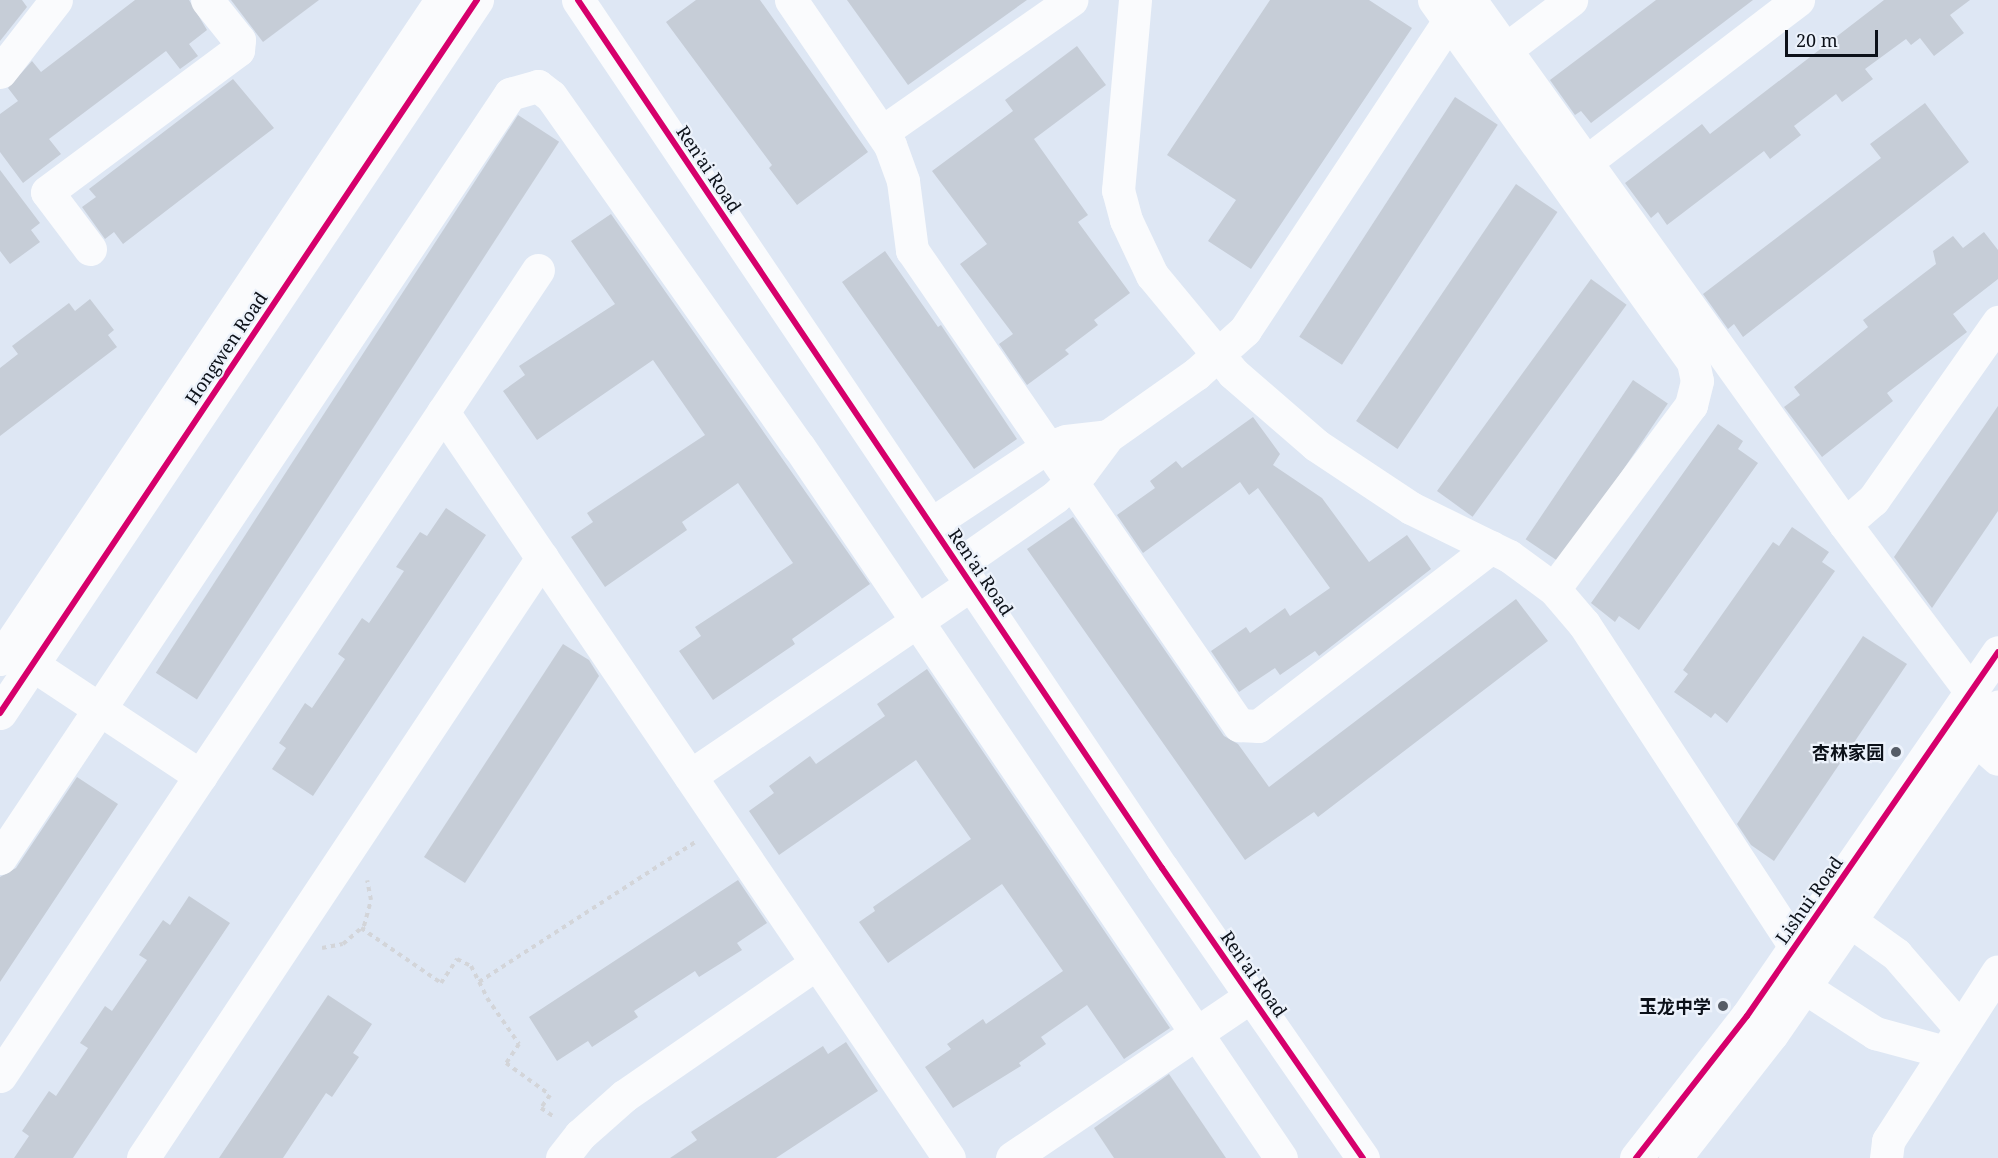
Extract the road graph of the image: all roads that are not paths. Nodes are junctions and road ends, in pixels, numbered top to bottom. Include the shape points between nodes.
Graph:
1 (56, 0) edge
2 (207, 0) edge
3 (441, 0) edge
4 (477, 0) edge
5 (578, 0) edge
6 (791, 0) edge
7 (1071, 0) edge
8 (1135, 0) edge
9 (1571, 0) edge
10 (1798, 0) edge
11 (1451, 7) edge
12 (1505, 50) junction
13 (0, 72) edge
14 (882, 132) junction
15 (1586, 162) junction
16 (90, 249) dead end
17 (538, 270) dead end
18 (1998, 322) edge
19 (1218, 354) junction
20 (443, 412) junction
21 (1108, 436) junction
22 (1046, 448) junction
23 (1070, 483) junction
24 (931, 524) junction
25 (1845, 524) junction
26 (1491, 547) junction
27 (542, 558) junction
28 (965, 574) junction
29 (1554, 589) junction
30 (917, 621) junction
31 (1998, 652) edge
32 (0, 659) edge
33 (33, 665) junction
34 (1984, 699) edge
35 (100, 709) junction
36 (0, 713) edge
37 (1987, 749) edge
38 (201, 776) junction
39 (690, 776) junction
40 (0, 858) edge
41 (1850, 921) junction
42 (1796, 947) junction
43 (817, 963) junction
44 (1998, 971) edge
45 (1804, 987) junction
46 (1251, 996) junction
47 (1196, 1033) junction
48 (1952, 1040) junction
49 (0, 1076) edge
50 (571, 1147) edge
51 (944, 1156) edge
52 (143, 1158) edge
53 (1012, 1158) edge
54 (1281, 1158) edge
55 (1363, 1158) edge
56 (1636, 1158) edge
57 (1675, 1158) edge
58 (1886, 1158) edge

1 - 13 street
2 - 16 street via 239,40 238,50 47,192
3 - 32 street, Hongwen Road
4 - 33 street, Hongwen Road
5 - 24 street, Ren'ai Road
6 - 14 street
7 - 14 street
8 - 19 street via 1118,190 1130,229 1152,275
9 - 12 street
10 - 15 street
11 - 12 street
11 - 19 street via 1245,330
11 - 29 street via 1693,362 1697,381 1691,405
12 - 15 street
14 - 22 street via 903,181 912,249
15 - 25 street
17 - 20 street
18 - 25 street via 1873,500
19 - 21 street
19 - 26 street via 1273,410 1362,478 1411,508
20 - 27 street
20 - 38 street
21 - 22 street via 1087,437
21 - 23 street
22 - 23 street
22 - 24 street
23 - 26 street via 1239,725 1258,726
23 - 28 street
24 - 28 street, Ren'ai Road
25 - 34 street
26 - 29 street
27 - 39 street
27 - 52 street
28 - 30 street
28 - 46 street, Ren'ai Road
29 - 42 street via 1603,652
30 - 35 street via 552,96 530,86 510,94
30 - 39 street
30 - 47 street
31 - 34 street, Lishui Road
33 - 35 street
33 - 36 street, Hongwen Road
34 - 37 street, Lishui Road
34 - 42 street, Lishui Road
35 - 38 street
35 - 40 street
37 - 41 street, Lishui Road
38 - 49 street
39 - 43 street
41 - 45 street, Lishui Road
41 - 48 street via 1896,954
42 - 56 street, Lishui Road
43 - 50 street via 624,1096
43 - 51 street
44 - 48 street
45 - 48 street via 1875,1033
45 - 57 street, Lishui Road
46 - 47 street
46 - 55 street, Ren'ai Road
47 - 53 street
47 - 54 street
48 - 58 street via 1888,1141

